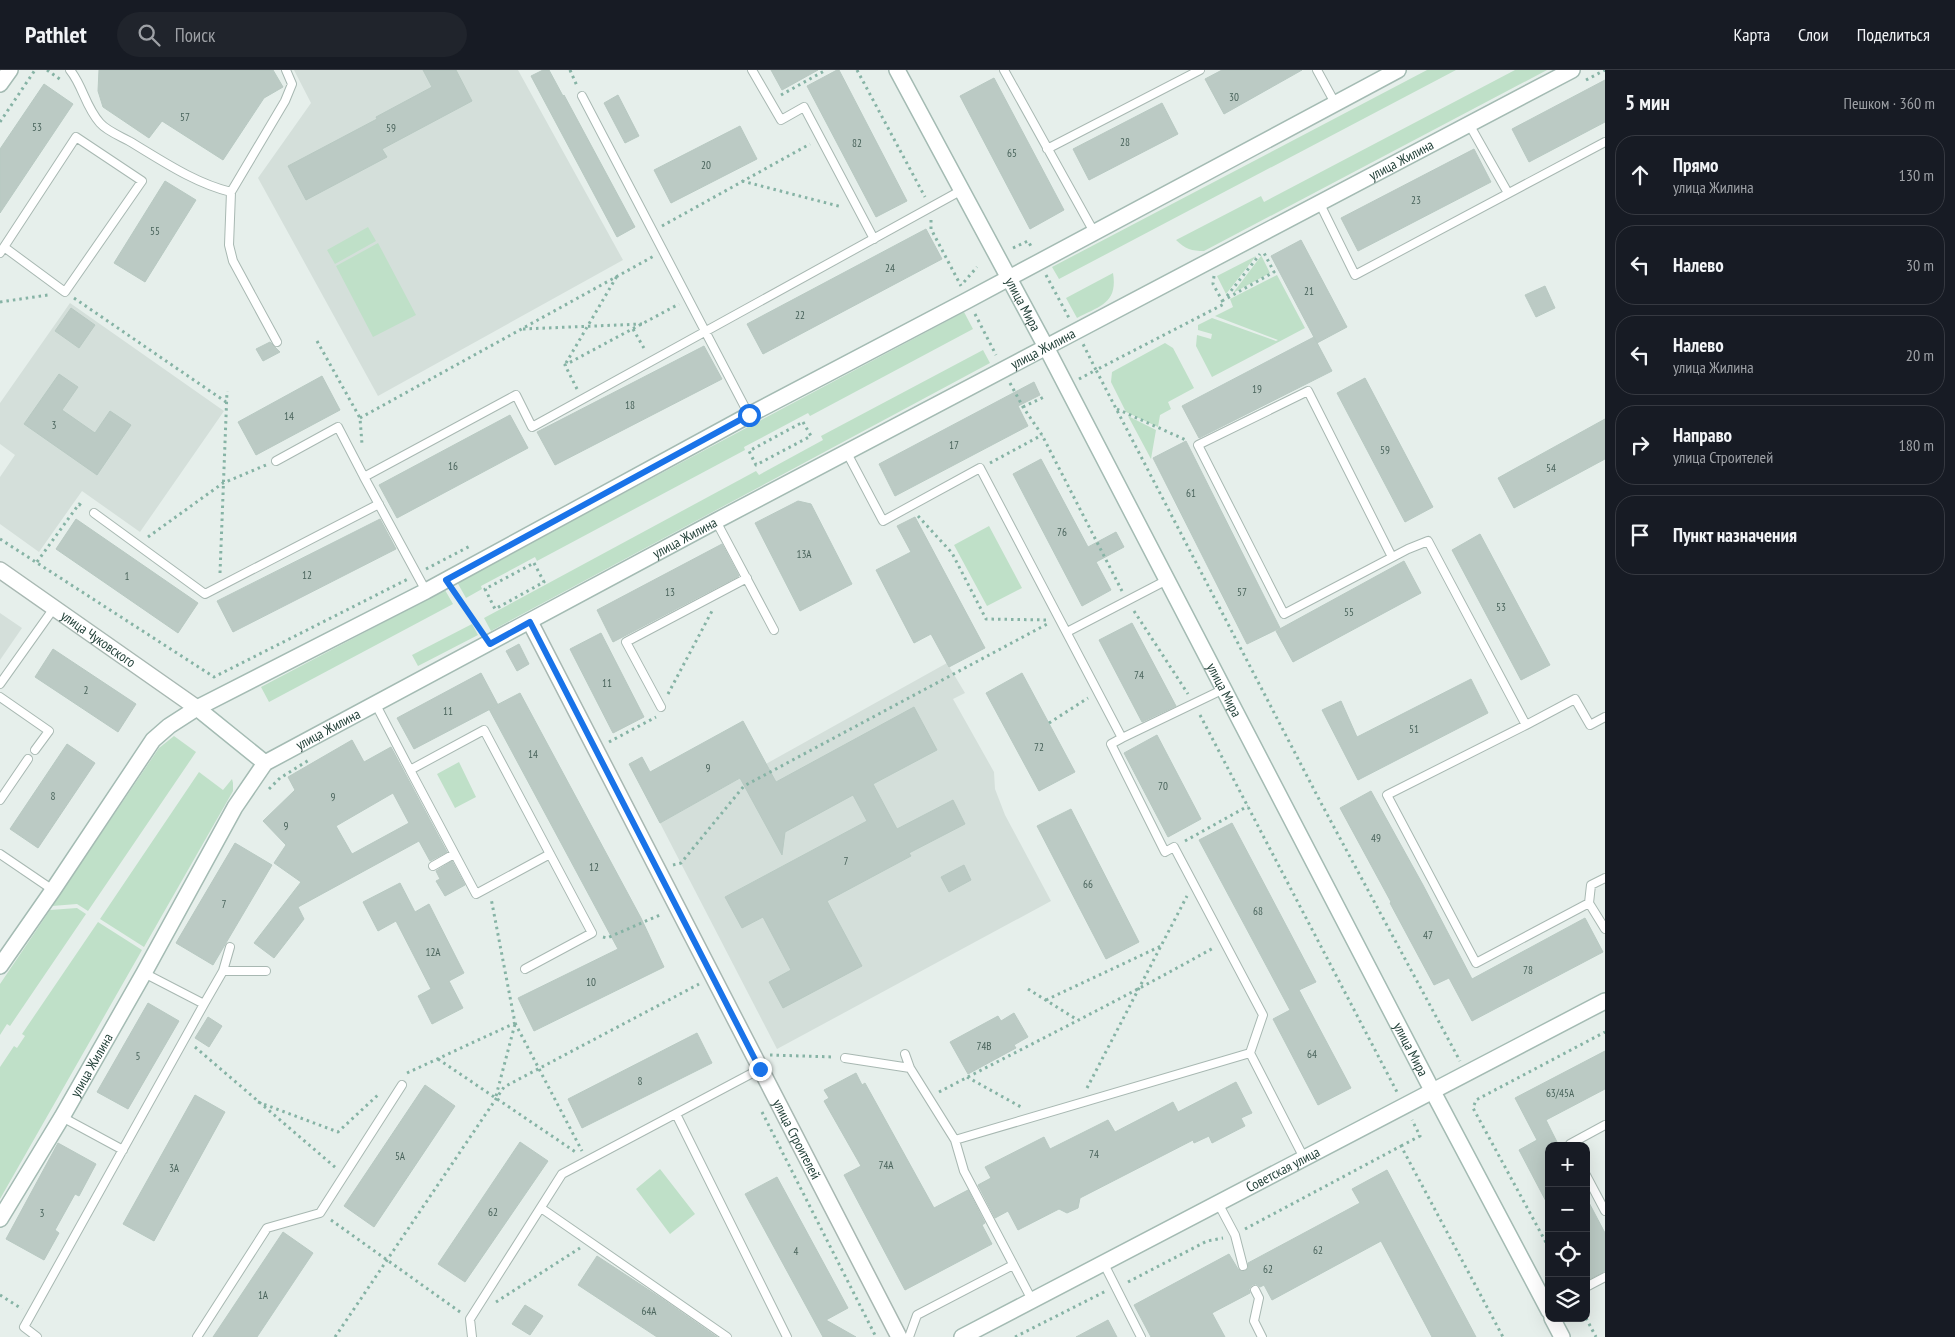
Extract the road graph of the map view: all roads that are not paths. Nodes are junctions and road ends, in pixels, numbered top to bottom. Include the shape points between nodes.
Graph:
1 (10, 70) edge
2 (70, 70) edge
3 (286, 70) edge
4 (752, 70) edge
5 (1004, 70) edge
6 (1200, 70) edge
7 (1318, 70) edge
8 (1398, 70) edge
9 (1572, 70) edge
10 (901, 71) edge
11 (0, 84) edge
12 (582, 96) road end
13 (1335, 103) junction
14 (1469, 124) junction
15 (1605, 142) edge
16 (1047, 148) junction
17 (962, 190) junction
18 (231, 192) junction
19 (1508, 194) junction
20 (1319, 202) junction
21 (1094, 232) junction
22 (874, 239) junction
23 (2, 250) edge
24 (1009, 277) junction
25 (706, 331) junction
26 (277, 342) dead end
27 (1046, 347) junction
28 (749, 415) junction
29 (846, 454) junction
30 (276, 460) road end
31 (364, 477) junction
32 (379, 504) junction
33 (94, 513) road end
34 (716, 521) junction
35 (1392, 557) junction
36 (0, 570) edge
37 (747, 578) junction
38 (1167, 580) junction
39 (426, 591) junction
40 (54, 608) junction
41 (530, 622) junction
42 (774, 630) dead end
43 (1066, 632) junction
44 (0, 684) edge
45 (1224, 689) junction
46 (0, 697) edge
47 (375, 703) junction
48 (661, 707) road end
49 (197, 708) junction
50 (1605, 717) edge
51 (1526, 724) junction
52 (1122, 738) junction
53 (35, 750) dead end
54 (28, 759) dead end
55 (265, 763) junction
56 (410, 770) junction
57 (0, 800) edge
58 (0, 854) edge
59 (454, 854) junction
60 (550, 854) junction
61 (433, 866) dead end
62 (1605, 878) edge
63 (53, 890) junction
64 (1589, 902) junction
65 (1605, 929) edge
66 (230, 947) dead end
67 (0, 966) edge
68 (525, 968) dead end
69 (223, 971) junction
70 (266, 971) dead end
71 (144, 973) junction
72 (1605, 1001) edge
73 (204, 1004) junction
74 (1250, 1053) junction
75 (905, 1054) dead end
76 (845, 1058) road end
77 (910, 1068) junction
78 (760, 1069) junction
79 (402, 1085) dead end
80 (1432, 1090) junction
81 (676, 1114) junction
82 (62, 1117) junction
83 (1605, 1125) edge
84 (955, 1140) junction
85 (1574, 1142) edge
86 (123, 1150) junction
87 (1304, 1158) junction
88 (1590, 1183) edge
89 (1218, 1203) junction
90 (541, 1208) junction
91 (1605, 1211) edge
92 (0, 1219) edge
93 (1104, 1264) junction
94 (1013, 1266) junction
95 (1243, 1266) dead end
96 (1605, 1277) edge
97 (1590, 1285) edge
98 (1255, 1290) dead end
99 (1032, 1300) junction
100 (1545, 1303) edge
101 (1554, 1322) edge
102 (37, 1337) edge
103 (197, 1337) edge
104 (472, 1337) edge
105 (727, 1337) edge
106 (787, 1337) edge
107 (899, 1337) edge
108 (910, 1337) edge
109 (962, 1337) edge
110 (1141, 1337) edge
111 (1262, 1337) edge
112 (1562, 1337) edge

1 - 11 main road
2 - 18 lane via 101,125 212,188
3 - 18 lane via 292,84 285,101
4 - 22 lane via 781,120 804,107
5 - 16 lane
6 - 16 lane
7 - 13 lane
8 - 13 main road
9 - 14 main road, улица Жилина
10 - 17 main road, улица Мира
12 - 25 lane
13 - 21 main road
14 - 19 lane
14 - 20 main road, улица Жилина
15 - 19 lane
16 - 21 lane
17 - 22 lane
17 - 24 main road, улица Мира
18 - 26 lane via 229,245 233,261
19 - 20 lane via 1355,275
20 - 27 main road, улица Жилина
21 - 24 main road
22 - 25 lane
23 - 23 lane via 76,137 142,181 66,292
24 - 27 main road, улица Мира
24 - 28 main road
25 - 28 lane
25 - 31 lane via 532,427 516,395
27 - 29 main road, улица Жилина
27 - 38 main road, улица Мира
28 - 39 main road
29 - 34 main road, улица Жилина
29 - 43 lane via 883,521 980,468
30 - 31 lane via 338,427
31 - 32 lane
32 - 33 lane via 205,594
32 - 39 lane
34 - 37 lane
34 - 41 main road, улица Жилина
35 - 35 lane via 1284,614 1198,445 1308,390
35 - 51 lane via 1428,541
36 - 40 main road, улица Чуковского
37 - 42 lane
37 - 48 lane via 626,642
38 - 43 lane
38 - 45 main road, улица Мира
39 - 49 main road
40 - 44 lane
40 - 49 main road, улица Чуковского
41 - 47 main road, улица Жилина
41 - 78 main road, улица Строителей
43 - 52 lane
45 - 52 lane
45 - 80 main road, улица Мира
46 - 53 lane via 48,731
47 - 55 main road, улица Жилина
47 - 56 lane
49 - 55 main road, улица Чуковского
49 - 63 main road via 153,740
50 - 51 lane via 1590,725 1575,699
51 - 64 lane via 1387,795 1476,963
52 - 74 lane via 1111,744 1166,852 1174,848 1263,1015
54 - 57 lane
55 - 71 main road, улица Жилина via 235,807
56 - 59 lane
56 - 60 lane via 484,730
58 - 63 lane
59 - 60 lane via 476,894
59 - 61 lane
60 - 68 lane via 592,933
62 - 64 lane via 1591,885
63 - 67 main road
64 - 65 lane
66 - 69 lane
69 - 70 lane
69 - 73 lane
71 - 73 lane
71 - 82 main road, улица Жилина
72 - 80 main road, Советская улица
73 - 86 lane
74 - 84 lane
74 - 87 lane
75 - 77 lane
76 - 77 lane
77 - 84 lane
78 - 81 lane
78 - 107 main road, улица Строителей
79 - 103 lane via 320,1213 267,1228
80 - 87 main road, Советская улица
80 - 100 main road, улица Мира
81 - 90 lane via 562,1174
81 - 106 lane
82 - 86 lane
82 - 92 main road, улица Жилина
83 - 85 lane
84 - 94 lane via 964,1172
86 - 102 lane via 24,1328
87 - 89 main road, Советская улица
88 - 91 lane
89 - 93 main road, Советская улица
89 - 95 lane via 1235,1235
90 - 104 lane via 470,1319
90 - 105 lane
93 - 99 main road, Советская улица
93 - 110 lane
94 - 99 lane
94 - 108 lane via 917,1315
96 - 97 lane
98 - 111 lane via 1259,1298 1254,1321
99 - 109 main road, Советская улица
101 - 112 main road, улица Мира

